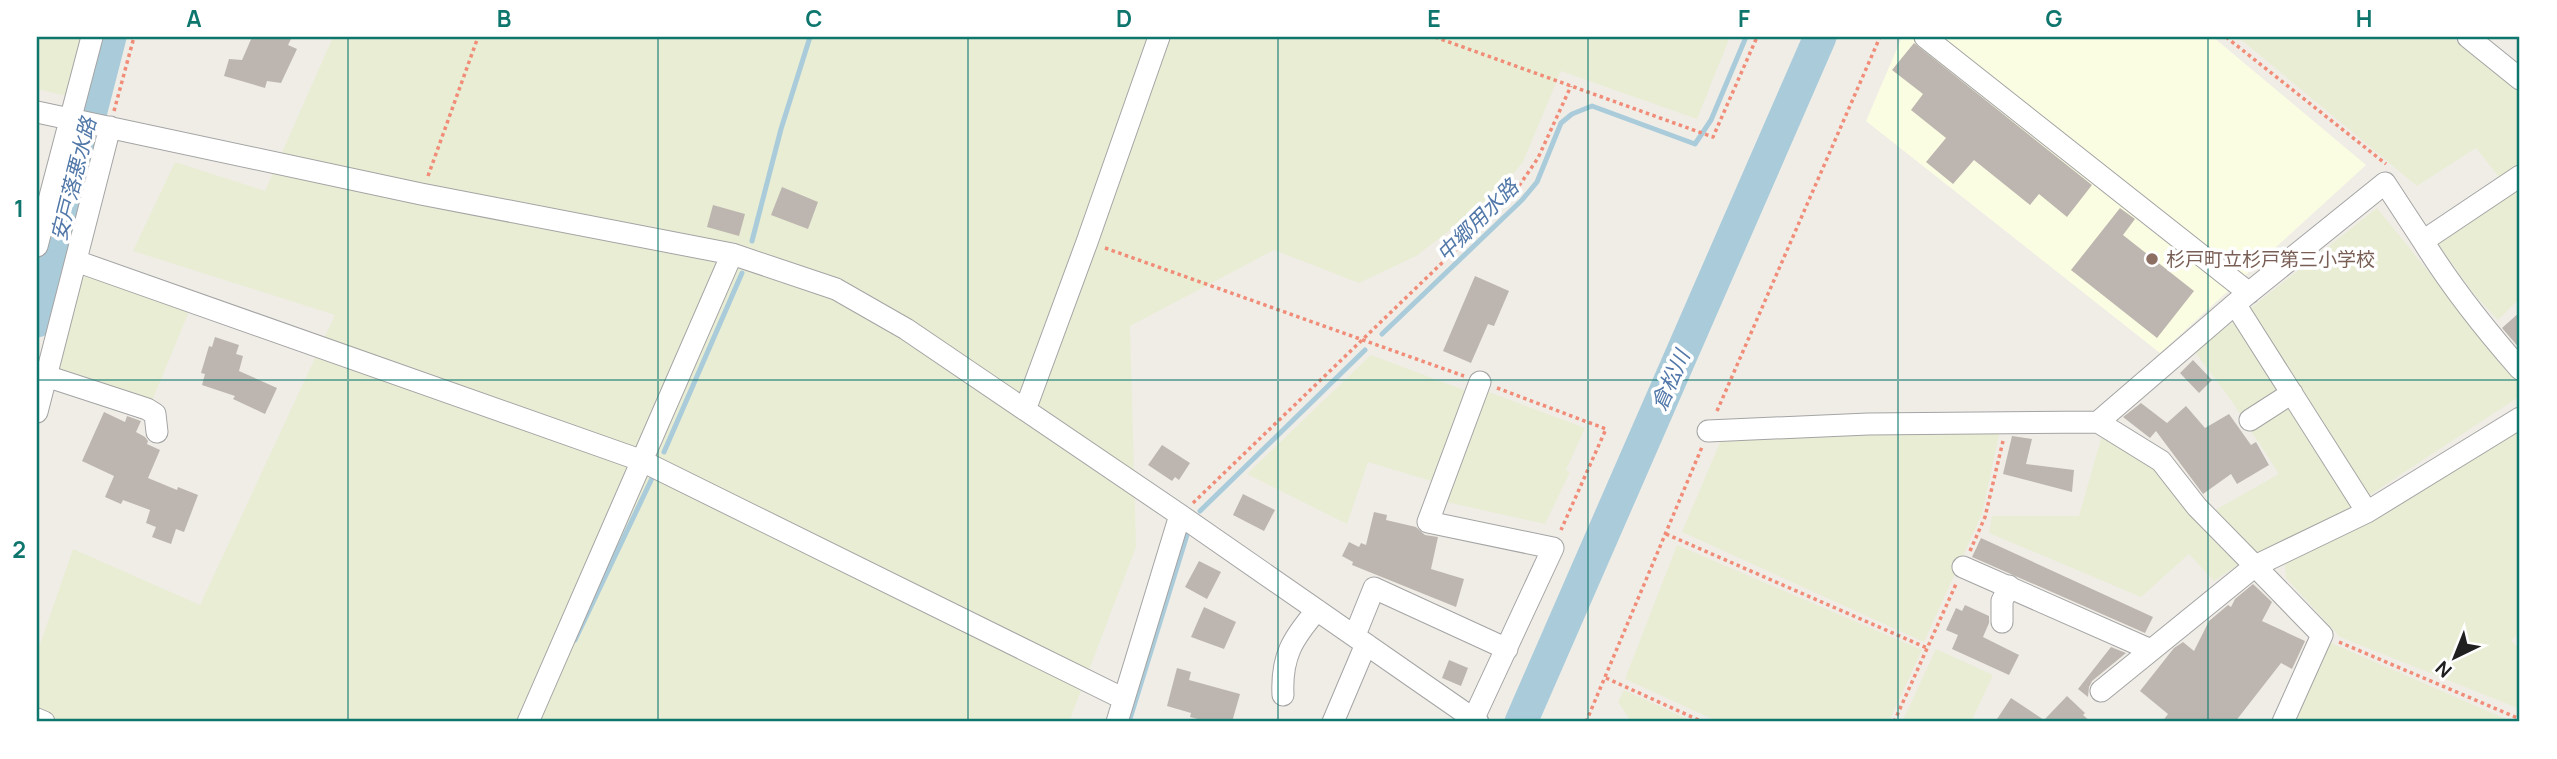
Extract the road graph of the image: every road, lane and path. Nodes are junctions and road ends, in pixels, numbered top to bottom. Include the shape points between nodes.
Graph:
1 (92, 37) edge
2 (134, 37) edge
3 (478, 37) edge
4 (1159, 37) edge
5 (1435, 37) edge
6 (1757, 37) edge
7 (1880, 37) edge
8 (1925, 37) edge
9 (2226, 37) edge
10 (2468, 37) edge
11 (2520, 79) edge
12 (1571, 86) junction
13 (37, 112) edge
14 (74, 119) junction
15 (108, 126) junction
16 (2387, 165) dead end
17 (2517, 185) edge
18 (421, 194) junction
19 (2423, 241) junction
20 (1087, 242) junction
21 (37, 246) edge
22 (732, 254) junction
23 (76, 261) junction
24 (2242, 299) junction
25 (1363, 338) junction
26 (2520, 369) edge
27 (46, 376) junction
28 (1480, 382) junction
29 (2292, 394) junction
30 (1024, 410) junction
31 (37, 412) edge
32 (2520, 418) edge
33 (2250, 421) dead end
34 (2098, 422) junction
35 (1708, 431) junction
36 (157, 432) dead end
37 (640, 460) junction
38 (2367, 512) junction
39 (1180, 515) junction
40 (1665, 534) junction
41 (1553, 548) junction
42 (2255, 566) junction
43 (1963, 567) dead end
44 (2009, 586) junction
45 (1317, 610) junction
46 (2002, 622) dead end
47 (2322, 635) junction
48 (1361, 640) junction
49 (1927, 648) dead end
50 (1507, 649) junction
51 (2151, 650) junction
52 (1606, 678) junction
53 (2101, 691) dead end
54 (1283, 695) dead end
55 (1124, 699) junction
56 (37, 719) edge
57 (2520, 719) edge
58 (1475, 721) edge
59 (44, 722) edge
60 (528, 722) edge
61 (1117, 722) edge
62 (1333, 722) edge
63 (1586, 722) edge
64 (1703, 722) edge
65 (2283, 722) edge

1 - 14 street
2 - 15 path
3 - 18 path
4 - 20 street
5 - 12 path
6 - 12 path via 1713,137
7 - 35 path
8 - 24 street
9 - 16 path
10 - 11 street
12 - 25 path via 1538,158 1521,183
13 - 14 street
14 - 15 street
14 - 21 street
15 - 18 street
15 - 23 street
17 - 19 street
18 - 22 street
19 - 24 street via 2385,183
19 - 26 street via 2448,282
20 - 25 path
20 - 30 street
22 - 30 street via 836,289 906,329
22 - 37 street
23 - 27 street
23 - 37 street
24 - 29 street
24 - 34 street
25 - 28 path
25 - 39 path
27 - 31 street
27 - 36 street via 147,409 155,414
28 - 41 path via 1606,429
28 - 41 street via 1428,522
29 - 33 street
29 - 38 street
30 - 39 street
32 - 38 street
34 - 35 street
34 - 42 street via 2161,461
35 - 40 path
37 - 55 street
37 - 60 street
38 - 42 street
39 - 45 street
39 - 55 street
40 - 49 path
40 - 52 path
41 - 50 street
42 - 47 street
42 - 51 street
43 - 44 street
44 - 46 street via 2002,601
44 - 51 street
45 - 48 street
45 - 54 street via 1286,656
47 - 57 path
47 - 65 street
48 - 50 street via 1374,588
48 - 58 street
48 - 62 street
50 - 58 street
51 - 53 street
52 - 63 path
52 - 64 path
55 - 61 street
56 - 59 street

